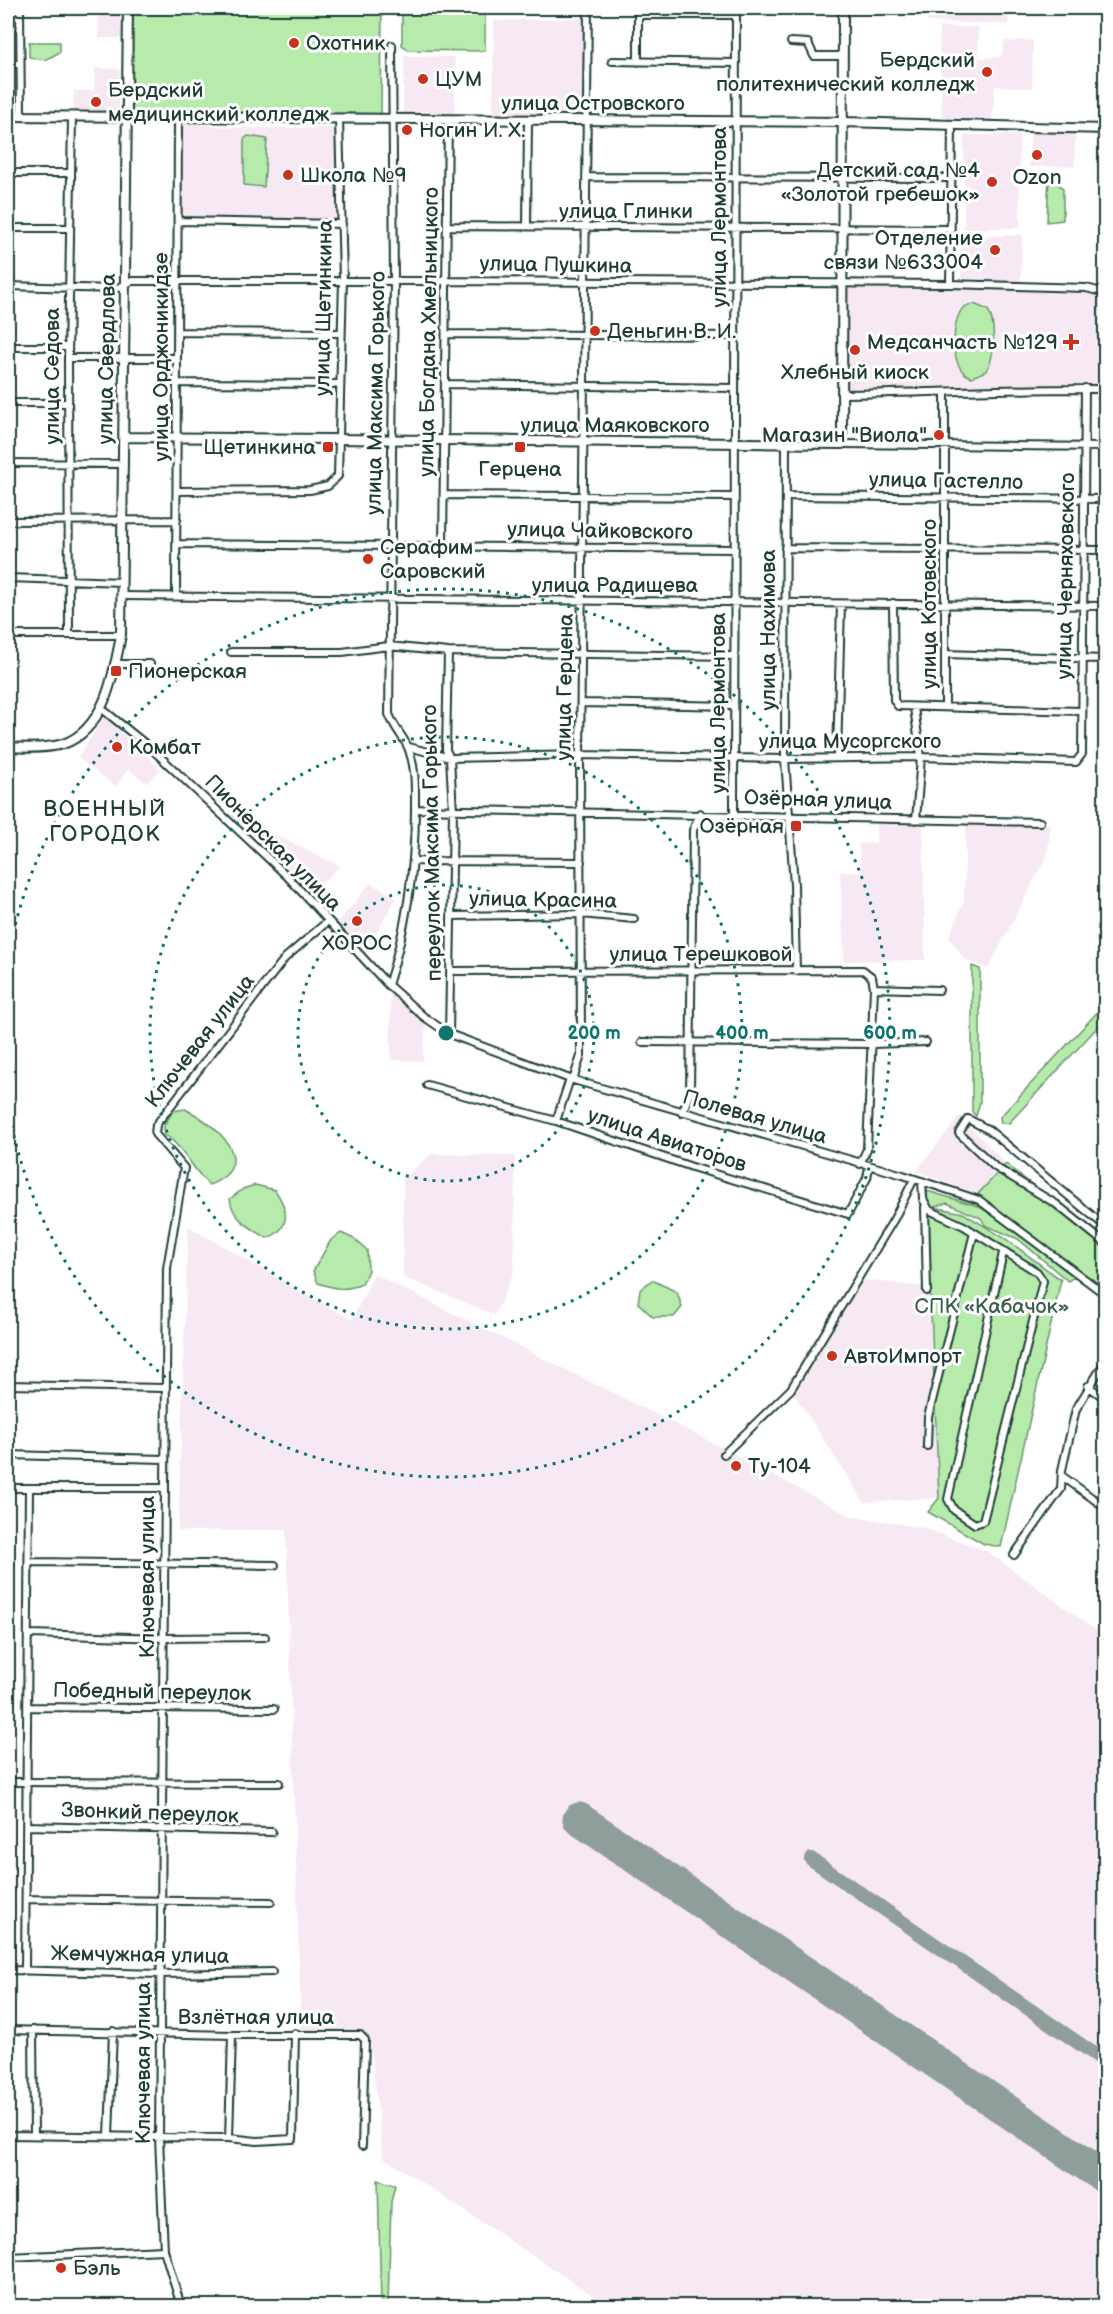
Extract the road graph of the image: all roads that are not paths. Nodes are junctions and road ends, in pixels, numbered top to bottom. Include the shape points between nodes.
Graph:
1 (20, 8) edge
2 (128, 8) edge
3 (588, 8) edge
4 (843, 8) edge
5 (8, 17) edge
6 (20, 17) junction
7 (791, 42) dead end
8 (392, 45) dead end
9 (842, 56) junction
10 (612, 61) dead end
11 (638, 62) junction
12 (736, 63) junction
13 (8, 64) edge
14 (20, 64) junction
15 (8, 116) edge
16 (21, 116) junction
17 (72, 117) junction
18 (127, 118) junction
19 (339, 118) junction
20 (178, 119) junction
21 (394, 119) junction
22 (448, 120) junction
23 (528, 120) junction
24 (586, 120) junction
25 (736, 121) junction
26 (842, 122) junction
27 (952, 126) junction
28 (1106, 129) edge
29 (8, 173) edge
30 (71, 174) junction
31 (586, 177) junction
32 (736, 178) junction
33 (950, 178) junction
34 (842, 179) junction
35 (178, 221) junction
36 (342, 224) junction
37 (447, 226) junction
38 (527, 226) junction
39 (586, 227) junction
40 (8, 228) edge
41 (70, 228) junction
42 (736, 228) junction
43 (842, 229) junction
44 (949, 229) junction
45 (178, 280) junction
46 (343, 280) junction
47 (393, 280) junction
48 (447, 280) junction
49 (585, 282) junction
50 (126, 284) junction
51 (736, 284) junction
52 (950, 284) junction
53 (842, 285) junction
54 (8, 286) edge
55 (69, 286) junction
56 (1106, 293) edge
57 (178, 332) junction
58 (340, 333) junction
59 (447, 334) junction
60 (585, 335) junction
61 (735, 336) junction
62 (8, 347) edge
63 (68, 347) junction
64 (68, 358) junction
65 (177, 358) junction
66 (125, 359) junction
67 (177, 383) junction
68 (339, 384) junction
69 (446, 384) junction
70 (584, 386) junction
71 (735, 388) junction
72 (1085, 388) junction
73 (1106, 389) edge
74 (945, 393) junction
75 (841, 394) junction
76 (8, 403) edge
77 (68, 403) junction
78 (124, 437) junction
79 (177, 437) junction
80 (338, 438) junction
81 (392, 438) junction
82 (446, 441) junction
83 (583, 443) junction
84 (735, 443) junction
85 (786, 444) junction
86 (842, 444) junction
87 (946, 445) junction
88 (1085, 447) junction
89 (1106, 447) edge
90 (8, 463) edge
91 (68, 464) junction
92 (124, 464) junction
93 (177, 491) junction
94 (444, 495) junction
95 (583, 496) junction
96 (786, 496) junction
97 (735, 497) junction
98 (946, 497) junction
99 (1083, 499) junction
100 (1106, 499) edge
101 (177, 520) junction
102 (8, 521) edge
103 (68, 521) junction
104 (123, 521) junction
105 (177, 544) junction
106 (390, 544) junction
107 (443, 545) junction
108 (583, 547) junction
109 (785, 548) junction
110 (945, 548) junction
111 (735, 549) junction
112 (1085, 549) junction
113 (1106, 550) edge
114 (8, 578) edge
115 (68, 580) junction
116 (122, 582) junction
117 (177, 595) junction
118 (123, 596) junction
119 (390, 600) junction
120 (582, 602) junction
121 (735, 602) junction
122 (784, 602) junction
123 (893, 603) junction
124 (946, 603) junction
125 (841, 604) junction
126 (1083, 604) junction
127 (1106, 606) edge
128 (8, 635) edge
129 (69, 635) junction
130 (121, 635) junction
131 (389, 646) junction
132 (231, 652) dead end
133 (448, 652) junction
134 (582, 652) junction
135 (945, 654) junction
136 (734, 656) junction
137 (1082, 659) junction
138 (1106, 659) edge
139 (114, 664) junction
140 (150, 664) dead end
141 (582, 703) junction
142 (734, 706) junction
143 (945, 707) junction
144 (101, 708) junction
145 (914, 708) junction
146 (1081, 711) junction
147 (8, 747) edge
148 (409, 747) junction
149 (580, 755) junction
150 (734, 757) junction
151 (921, 757) junction
152 (450, 758) junction
153 (837, 758) junction
154 (785, 759) junction
155 (1076, 762) joint
156 (415, 809) junction
157 (453, 811) junction
158 (581, 811) junction
159 (700, 813) junction
160 (734, 814) junction
161 (788, 817) junction
162 (916, 820) junction
163 (1040, 822) dead end
164 (415, 861) junction
165 (452, 862) junction
166 (581, 862) junction
167 (581, 914) junction
168 (452, 916) junction
169 (634, 919) dead end
170 (328, 921) junction
171 (581, 970) junction
172 (693, 970) junction
173 (452, 971) junction
174 (796, 971) junction
175 (388, 985) junction
176 (874, 988) junction
177 (939, 990) dead end
178 (449, 1034) junction
179 (642, 1042) dead end
180 (689, 1042) junction
181 (926, 1042) dead end
182 (873, 1044) junction
183 (572, 1079) junction
184 (427, 1085) dead end
185 (682, 1113) junction
186 (556, 1121) junction
187 (860, 1164) junction
188 (869, 1167) junction
189 (914, 1179) junction
190 (922, 1181) junction
191 (925, 1206) junction
192 (1106, 1227) edge
193 (974, 1233) junction
194 (1106, 1244) edge
195 (1003, 1253) junction
196 (927, 1291) dead end
197 (1106, 1295) edge
198 (1106, 1360) edge
199 (8, 1385) edge
200 (1088, 1386) junction
201 (165, 1388) junction
202 (1106, 1399) edge
203 (927, 1446) dead end
204 (724, 1454) dead end
205 (8, 1455) edge
206 (164, 1459) junction
207 (1062, 1476) junction
208 (8, 1488) edge
209 (29, 1488) junction
210 (164, 1488) junction
211 (1106, 1508) edge
212 (1014, 1555) dead end
213 (30, 1562) junction
214 (164, 1565) junction
215 (275, 1565) dead end
216 (30, 1634) junction
217 (265, 1637) dead end
218 (164, 1638) junction
219 (29, 1707) junction
220 (162, 1709) junction
221 (274, 1709) dead end
222 (28, 1781) junction
223 (8, 1782) edge
224 (279, 1783) dead end
225 (162, 1784) junction
226 (27, 1826) junction
227 (162, 1831) junction
228 (272, 1832) dead end
229 (26, 1899) junction
230 (271, 1902) dead end
231 (162, 1903) junction
232 (8, 1970) edge
233 (25, 1970) junction
234 (272, 1972) dead end
235 (160, 1974) junction
236 (8, 2030) edge
237 (33, 2030) junction
238 (113, 2031) junction
239 (160, 2033) junction
240 (295, 2033) junction
241 (232, 2035) junction
242 (8, 2135) edge
243 (34, 2135) junction
244 (109, 2136) junction
245 (159, 2138) junction
246 (229, 2138) junction
247 (362, 2146) dead end
248 (164, 2250) junction
249 (8, 2257) edge
250 (181, 2307) edge

1 - 6 street
2 - 18 street, улица Свердлова
3 - 24 street, улица Герцена
4 - 9 street
5 - 6 street
6 - 14 street
7 - 9 street via 808,43 814,56
8 - 21 street, улица Максима Горького
9 - 26 street
10 - 11 street
11 - 12 street
11 - 12 street, улица Лермонтова via 638,15 736,15
12 - 25 street, улица Лермонтова
13 - 14 street
14 - 16 street
15 - 16 street, улица Островского
16 - 17 street, улица Островского
17 - 18 street, улица Островского
17 - 30 street, улица Седова
18 - 20 street, улица Островского
18 - 50 street, улица Свердлова
19 - 20 street, улица Островского
19 - 21 street, улица Островского
19 - 36 street, улица Щетинкина
20 - 35 street, улица Орджоникидзе
21 - 22 street, улица Островского
21 - 47 street, улица Максима Горького
22 - 23 street, улица Островского
22 - 37 street, улица Богдана Хмельницкого
23 - 24 street, улица Островского
23 - 38 street
24 - 25 street, улица Островского
24 - 31 street, улица Герцена
25 - 26 street, улица Островского
25 - 32 street, улица Лермонтова
26 - 27 street, улица Островского
26 - 34 street
27 - 28 street, улица Островского
27 - 33 street
29 - 30 street
30 - 41 street, улица Седова
31 - 32 street
31 - 39 street, улица Герцена
32 - 34 street
32 - 42 street, улица Лермонтова
33 - 34 street
33 - 44 street
34 - 43 street
35 - 36 street
35 - 45 street, улица Орджоникидзе
36 - 46 street, улица Щетинкина
37 - 38 street, улица Глинки
37 - 48 street, улица Богдана Хмельницкого
38 - 39 street, улица Глинки
39 - 42 street, улица Глинки
39 - 49 street, улица Герцена
40 - 41 street
41 - 55 street, улица Седова
42 - 43 street, улица Глинки
42 - 51 street, улица Лермонтова
43 - 44 street, улица Глинки
43 - 53 street
44 - 52 street
45 - 46 street, улица Пушкина
45 - 50 street, улица Пушкина
45 - 57 street, улица Орджоникидзе
46 - 47 street, улица Пушкина
46 - 58 street, улица Щетинкина
47 - 48 street, улица Пушкина
47 - 81 street, улица Максима Горького
48 - 49 street, улица Пушкина
48 - 59 street, улица Богдана Хмельницкого
49 - 51 street, улица Пушкина
49 - 60 street, улица Герцена
50 - 55 street, улица Пушкина via 115,289
50 - 66 street, улица Свердлова
51 - 53 street, улица Пушкина
51 - 61 street, улица Лермонтова
52 - 53 street, улица Пушкина
52 - 56 street, улица Пушкина via 1086,288
53 - 75 street
54 - 55 street, улица Пушкина
55 - 63 street, улица Седова
57 - 58 street
57 - 65 street, улица Орджоникидзе
58 - 68 street, улица Щетинкина
59 - 60 street
59 - 69 street, улица Богдана Хмельницкого
60 - 61 street
60 - 70 street, улица Герцена
61 - 71 street, улица Лермонтова
62 - 63 street
63 - 64 street, улица Седова
64 - 66 street
64 - 77 street, улица Седова
65 - 66 street
65 - 67 street, улица Орджоникидзе
66 - 78 street, улица Свердлова
67 - 68 street
67 - 79 street, улица Орджоникидзе
68 - 80 street, улица Щетинкина
69 - 70 street
69 - 82 street, улица Богдана Хмельницкого
70 - 71 street
70 - 83 street, улица Герцена
71 - 84 street, улица Лермонтова
72 - 73 street
72 - 74 street
72 - 88 street, улица Черняховского
74 - 75 street
74 - 87 street, улица Котовского
75 - 86 street
76 - 77 street
77 - 91 street, улица Седова
78 - 79 street, улица Маяковского
78 - 92 street, улица Свердлова
79 - 80 street, улица Маяковского
79 - 93 street, улица Орджоникидзе
80 - 81 street, улица Маяковского
80 - 93 street, улица Щетинкина via 338,476 320,489
81 - 82 street, улица Маяковского
81 - 106 street, улица Максима Горького
82 - 83 street, улица Маяковского
82 - 94 street, улица Богдана Хмельницкого
83 - 84 street, улица Маяковского
83 - 95 street, улица Герцена
84 - 85 street, улица Маяковского
84 - 97 street, улица Лермонтова
85 - 86 street, улица Маяковского
85 - 96 street, улица Нахимова
86 - 87 street, улица Маяковского
87 - 88 street, улица Маяковского
87 - 98 street, улица Котовского
88 - 89 street, улица Маяковского
88 - 99 street, улица Черняховского
90 - 91 street
91 - 92 street
91 - 103 street, улица Седова
92 - 104 street, улица Свердлова
93 - 101 street, улица Орджоникидзе
94 - 95 street
94 - 107 street, улица Богдана Хмельницкого
95 - 97 street
95 - 108 street, улица Герцена
96 - 98 street, улица Гастелло
96 - 109 street, улица Нахимова
97 - 111 street, улица Лермонтова
98 - 99 street, улица Гастелло
98 - 110 street, улица Котовского
99 - 100 street, улица Гастелло
99 - 112 street, улица Черняховского
101 - 104 street
101 - 105 street, улица Орджоникидзе
102 - 103 street
103 - 104 street
103 - 115 street, улица Седова
104 - 116 street, улица Свердлова
105 - 106 street, улица Чайковского
105 - 117 street, улица Орджоникидзе
106 - 107 street, улица Чайковского
106 - 119 street, улица Максима Горького
107 - 108 street, улица Чайковского
108 - 111 street, улица Чайковского
108 - 120 street, улица Герцена
109 - 110 street
109 - 122 street, улица Нахимова
110 - 112 street
110 - 124 street, улица Котовского
111 - 121 street, улица Лермонтова
112 - 113 street
112 - 126 street, улица Черняховского
114 - 115 street
115 - 116 street
115 - 129 street, улица Седова
116 - 118 street, улица Свердлова
117 - 118 street, улица Радищева
117 - 119 street, улица Радищева
118 - 130 street, улица Свердлова
119 - 120 street, улица Радищева
119 - 131 street, улица Максима Горького
120 - 121 street, улица Радищева
120 - 134 street, улица Герцена
121 - 122 street, улица Радищева
121 - 136 street, улица Лермонтова
122 - 125 street, улица Радищева
122 - 154 street, улица Нахимова
123 - 124 street, улица Радищева
123 - 125 street, улица Радищева
123 - 145 street via 894,700 898,706
124 - 126 street, улица Радищева
124 - 135 street, улица Котовского
125 - 153 street
126 - 127 street, улица Радищева
126 - 137 street, улица Черняховского
128 - 129 street
129 - 130 street
130 - 139 street, улица Свердлова
131 - 132 street via 342,652
131 - 133 street
131 - 148 street, улица Максима Горького via 389,714 395,730
133 - 134 street
133 - 152 street, переулок Максима Горького via 446,750
134 - 136 street
134 - 141 street, улица Герцена
135 - 137 street
135 - 143 street, улица Котовского
136 - 142 street, улица Лермонтова
137 - 138 street
137 - 146 street, улица Черняховского
139 - 140 street
139 - 144 street, улица Свердлова
141 - 142 street
141 - 149 street, улица Герцена
142 - 150 street, улица Лермонтова
143 - 145 street
143 - 146 street
144 - 147 street via 85,731 64,743
144 - 170 street, Пионерская улица via 208,801
145 - 151 street
146 - 155 street, улица Черняховского via 1082,754
148 - 152 street, улица Мусоргского
148 - 156 street, улица Максима Горького
149 - 150 street, улица Мусоргского
149 - 152 street, улица Мусоргского
149 - 158 street, улица Герцена
150 - 154 street, улица Мусоргского
150 - 160 street, улица Лермонтова
151 - 153 street, улица Мусоргского
151 - 155 street, улица Мусоргского
151 - 162 street
152 - 157 street, переулок Максима Горького
153 - 154 street, улица Мусоргского
154 - 161 street, улица Нахимова
156 - 157 street, Озёрная улица
156 - 164 street, улица Максима Горького
157 - 158 street, Озёрная улица
157 - 165 street, переулок Максима Горького
158 - 159 street, Озёрная улица
158 - 166 street, улица Герцена
159 - 160 street, Озёрная улица
159 - 172 street via 693,830
160 - 161 street, Озёрная улица
161 - 162 street, Озёрная улица
161 - 174 street, улица Нахимова
162 - 163 street, Озёрная улица
164 - 165 street
164 - 175 street, улица Максима Горького via 400,949
165 - 166 street
165 - 168 street, переулок Максима Горького
166 - 167 street, улица Герцена
167 - 168 street, улица Красина
167 - 169 street, улица Красина
167 - 171 street, улица Герцена
168 - 173 street, переулок Максима Горького
170 - 175 street, Пионерская улица
170 - 201 street, Ключевая улица via 285,958 156,1125 155,1134 184,1168 167,1268
171 - 172 street, улица Терешковой
171 - 173 street, улица Терешковой
171 - 183 street, улица Герцена via 580,1056
172 - 174 street, улица Терешковой
172 - 180 street
173 - 178 street, переулок Максима Горького
174 - 176 street, улица Терешковой via 863,970 872,977
175 - 178 street, Полевая улица
176 - 177 street
176 - 182 street
178 - 183 street, Полевая улица
179 - 180 street
180 - 182 street
180 - 185 street via 690,1093
181 - 182 street
182 - 187 street via 867,1149
183 - 185 street, Полевая улица
183 - 186 street, улица Герцена
184 - 186 street, улица Авиаторов
185 - 187 street, Полевая улица
186 - 188 street, улица Авиаторов via 848,1214
187 - 188 street, Полевая улица
188 - 189 street, Полевая улица
189 - 190 street, Полевая улица
189 - 204 street via 894,1219 790,1389
190 - 191 street
190 - 197 street, Полевая улица via 979,1200
191 - 193 street
191 - 196 street
192 - 194 street via 989,1130 968,1119 959,1133 995,1167 1056,1204
193 - 195 street
193 - 203 street via 928,1418
195 - 195 street via 1037,1272 1043,1281 983,1521 975,1524 954,1510 948,1499 949,1489
198 - 200 street
199 - 201 street
200 - 202 street
200 - 207 street via 1076,1409
201 - 206 street, Ключевая улица
205 - 206 street
206 - 210 street, Ключевая улица
207 - 211 street
207 - 212 street via 1061,1489
208 - 209 street
209 - 210 street
209 - 213 street
210 - 214 street, Ключевая улица
213 - 214 street
213 - 216 street
214 - 215 street
214 - 218 street, Ключевая улица
216 - 218 street
216 - 219 street
217 - 218 street
218 - 220 street, Ключевая улица
219 - 220 street, Победный переулок
219 - 222 street
220 - 221 street, Победный переулок
220 - 225 street, Ключевая улица
222 - 223 street
222 - 225 street
222 - 226 street
224 - 225 street
225 - 227 street, Ключевая улица
226 - 227 street, Звонкий переулок
226 - 229 street
227 - 228 street, Звонкий переулок
227 - 231 street, Ключевая улица
229 - 231 street
229 - 233 street
230 - 231 street
231 - 235 street, Ключевая улица
232 - 233 street, Жемчужная улица
233 - 235 street, Жемчужная улица
234 - 235 street, Жемчужная улица
235 - 239 street, Ключевая улица
236 - 237 street, Взлётная улица
237 - 238 street, Взлётная улица
237 - 243 street
238 - 239 street, Взлётная улица
238 - 244 street
239 - 241 street, Взлётная улица
239 - 245 street, Ключевая улица
240 - 241 street, Взлётная улица
240 - 246 street via 293,2139
240 - 247 street, Взлётная улица via 360,2034 365,2040
241 - 246 street
242 - 243 street
243 - 244 street
244 - 245 street
245 - 246 street
245 - 248 street, Ключевая улица
248 - 249 street
248 - 250 street, Ключевая улица

